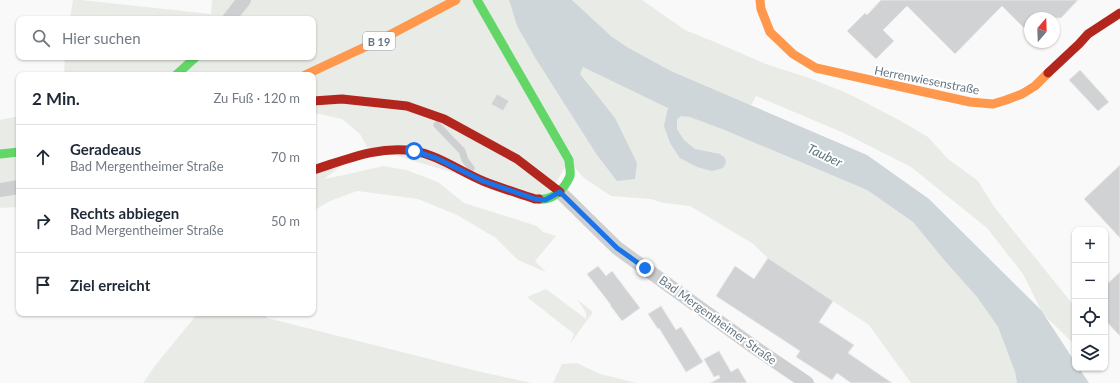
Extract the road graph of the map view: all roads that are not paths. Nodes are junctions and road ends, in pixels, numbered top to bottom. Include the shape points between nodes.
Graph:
1 (244, 0) edge
2 (477, 0) edge
3 (760, 0) edge
4 (453, 1) edge
5 (1120, 13) edge
6 (231, 16) edge
7 (193, 60) edge
8 (179, 72) edge
9 (312, 72) edge
10 (316, 101) edge
11 (424, 112) junction
12 (16, 152) edge
13 (0, 154) edge
14 (316, 169) edge
15 (483, 181) junction
16 (16, 187) edge
17 (0, 190) edge
18 (560, 192) junction
19 (807, 383) edge

1 - 6 street
2 - 18 street via 569,160 570,175
3 - 5 street, Herrenwiesenstraße via 770,32 793,54 816,68 970,102 993,104 1022,94 1035,86 1088,34
4 - 9 street, B 19 via 398,32
7 - 8 street
10 - 11 street via 342,99 408,106
11 - 15 lane via 462,151 465,160
11 - 18 street via 444,119 517,159
12 - 13 street
14 - 15 street via 367,153 390,150 414,151 436,158
15 - 18 street via 535,199 545,200
16 - 17 street
18 - 19 street, Bad Mergentheimer Straße via 617,248

